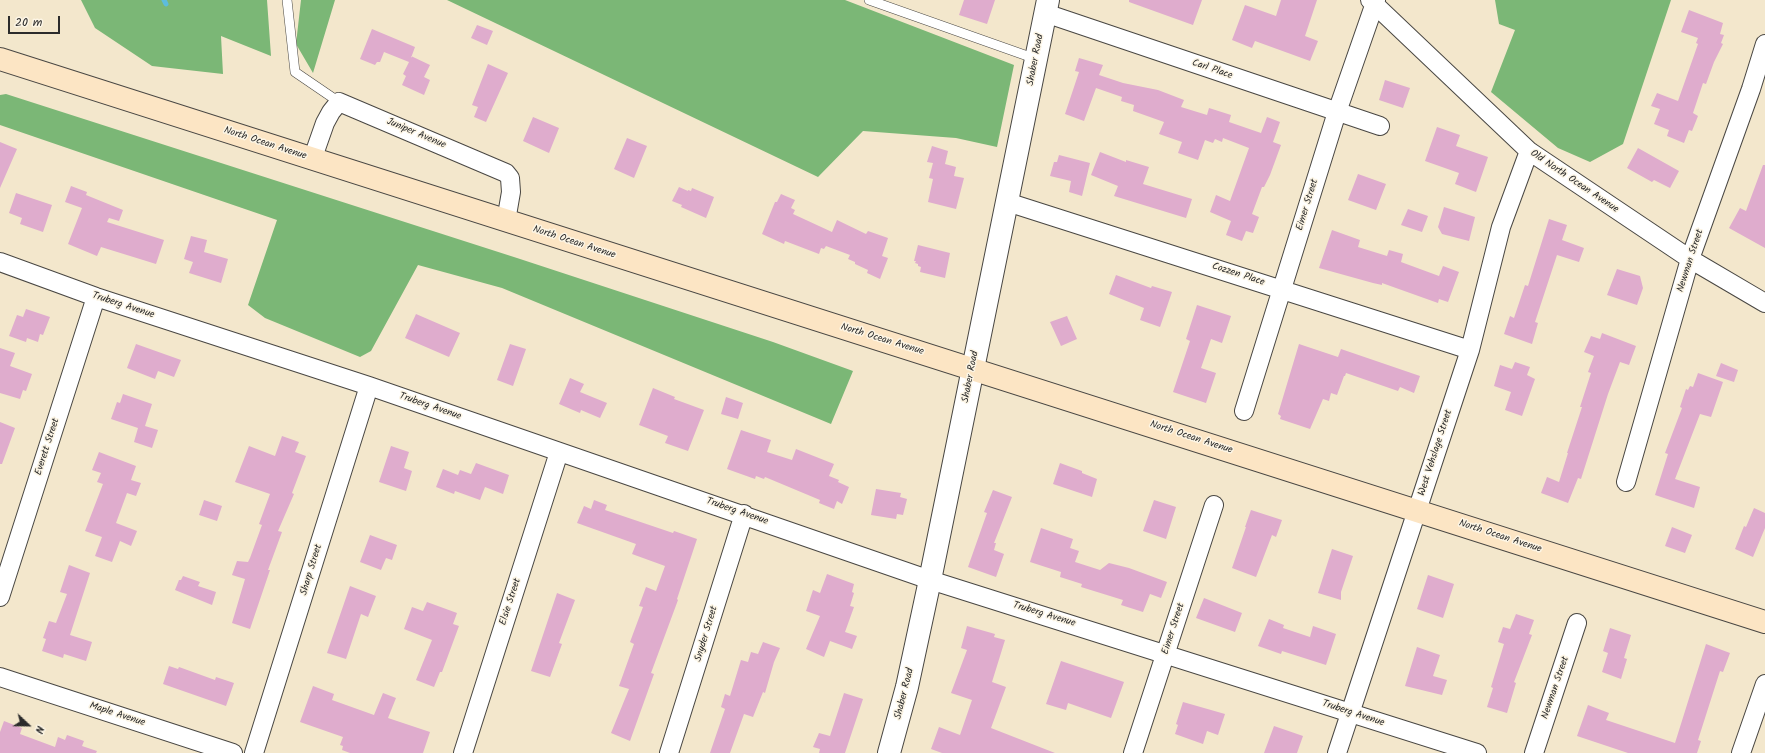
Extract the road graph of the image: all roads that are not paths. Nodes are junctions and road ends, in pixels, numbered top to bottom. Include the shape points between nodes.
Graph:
1 (288, 0) edge
2 (869, 0) edge
3 (1373, 1) edge
4 (1046, 6) edge
5 (1765, 44) edge
6 (0, 59) edge
7 (1036, 59) junction
8 (1758, 92) edge
9 (339, 102) junction
10 (1337, 112) junction
11 (1380, 126) dead end
12 (1529, 151) junction
13 (312, 160) junction
14 (1007, 202) junction
15 (506, 221) junction
16 (1690, 259) junction
17 (0, 262) edge
18 (1282, 289) junction
19 (96, 297) junction
20 (1765, 303) edge
21 (1470, 350) junction
22 (972, 369) junction
23 (370, 386) junction
24 (1244, 411) dead end
25 (559, 452) junction
26 (1626, 482) dead end
27 (1214, 505) dead end
28 (1417, 510) junction
29 (744, 514) junction
30 (930, 580) junction
31 (0, 597) edge
32 (1765, 622) edge
33 (1577, 623) dead end
34 (1166, 654) junction
35 (0, 677) edge
36 (1765, 684) edge
37 (1350, 713) junction
38 (233, 753) edge
39 (254, 753) edge
40 (463, 753) edge
41 (669, 753) edge
42 (889, 753) edge
43 (1133, 753) edge
44 (1337, 753) edge
45 (1477, 753) edge
46 (1534, 753) edge
47 (1741, 753) edge

1 - 9 lane via 295,72
2 - 7 lane
3 - 10 street, Eimer Street
3 - 12 street, Old North Ocean Avenue
4 - 7 street, Shaber Road
4 - 10 street, Carl Place
5 - 8 street, Newman Street
6 - 13 main road, North Ocean Avenue
7 - 14 street, Shaber Road
8 - 16 street, Newman Street
9 - 13 street via 325,124
9 - 15 street, Juniper Avenue via 506,174 510,178 511,192
10 - 11 street, Carl Place
10 - 18 street, Eimer Street
12 - 16 street, Old North Ocean Avenue
12 - 21 street, West Vehslage Street via 1502,227
13 - 15 main road, North Ocean Avenue
14 - 18 street, Cozzen Place
14 - 22 street, Shaber Road
15 - 22 main road, North Ocean Avenue
16 - 20 street, Old North Ocean Avenue
16 - 26 street, Newman Street
17 - 19 street, Truberg Avenue
18 - 21 street, Cozzen Place
18 - 24 street, Eimer Street
19 - 23 street, Truberg Avenue
19 - 31 street, Everett Street
21 - 28 street, West Vehslage Street
22 - 28 main road, North Ocean Avenue
22 - 30 street, Shaber Road
23 - 25 street, Truberg Avenue
23 - 39 street, Sharp Street
25 - 29 street, Truberg Avenue
25 - 40 street, Elsie Street
27 - 34 street, Eimer Street
28 - 32 main road, North Ocean Avenue
28 - 37 street, West Vehslage Street
29 - 30 street, Truberg Avenue
29 - 41 street, Snyder Street
30 - 34 street, Truberg Avenue
30 - 42 street, Shaber Road via 907,687
33 - 46 street, Newman Street
34 - 37 street, Truberg Avenue
34 - 43 street, Eimer Street
35 - 38 street, Maple Avenue
36 - 47 street
37 - 44 street, West Vehslage Street
37 - 45 street, Truberg Avenue

